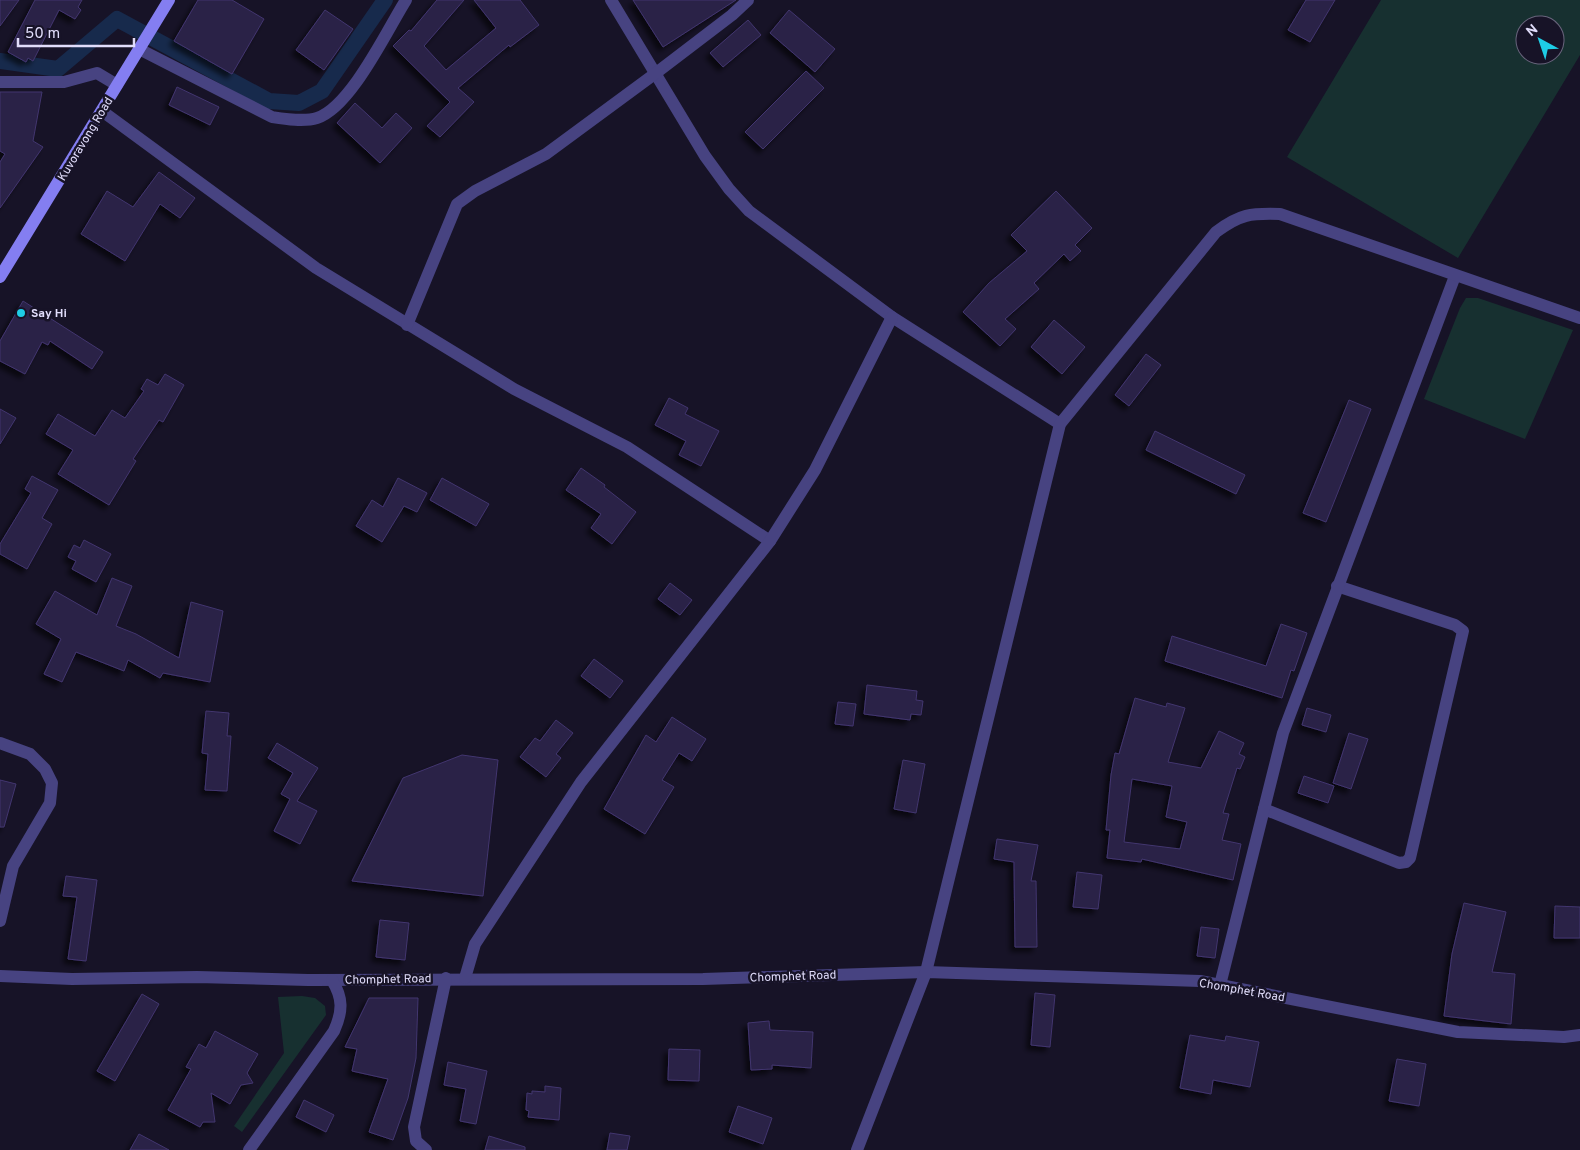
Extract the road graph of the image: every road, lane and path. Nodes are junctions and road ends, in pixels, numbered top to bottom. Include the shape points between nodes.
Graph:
1 (406, 0) edge
2 (611, 0) edge
3 (748, 0) edge
4 (166, 5) edge
5 (141, 47) junction
6 (656, 73) junction
7 (0, 82) edge
8 (117, 86) junction
9 (102, 111) junction
10 (1455, 276) junction
11 (0, 277) edge
12 (892, 317) junction
13 (1580, 318) edge
14 (407, 325) junction
15 (1060, 424) junction
16 (770, 541) junction
17 (1337, 586) junction
18 (0, 743) edge
19 (1264, 809) junction
20 (0, 920) edge
21 (926, 972) junction
22 (0, 976) edge
23 (446, 978) junction
24 (465, 978) junction
25 (332, 980) junction
26 (1220, 985) junction
27 (1580, 1035) edge
28 (249, 1150) edge
29 (426, 1150) edge
30 (857, 1150) edge

1 - 5 street via 352,90 334,108 317,118 272,117
2 - 6 street
3 - 6 street
4 - 5 street, Kuvoravong Road
5 - 8 street, Kuvoravong Road
6 - 12 street via 705,156 749,211
6 - 14 street via 546,154 475,191 457,204
7 - 8 street via 64,82 97,74
8 - 9 street, Kuvoravong Road
9 - 11 street, Kuvoravong Road
9 - 14 street via 316,268
10 - 13 street
10 - 15 street via 1280,214 1253,213 1233,219 1216,232
10 - 17 street
12 - 15 street
12 - 16 street via 815,470
14 - 16 street via 514,389 627,448
15 - 21 street
16 - 24 street via 581,782 475,944
17 - 19 street via 1283,734
17 - 19 street via 1455,625 1463,631 1410,858 1399,863
18 - 20 street via 30,754 45,769 52,783 50,803 12,866
19 - 26 street
21 - 24 street, Chomphet Road via 703,979
21 - 26 street, Chomphet Road via 1200,981
21 - 30 street
22 - 25 street, Chomphet Road
23 - 24 street, Chomphet Road
23 - 25 street, Chomphet Road
23 - 29 street via 414,1127 416,1141
25 - 28 street via 340,992 340,1018
26 - 27 street, Chomphet Road via 1458,1032

